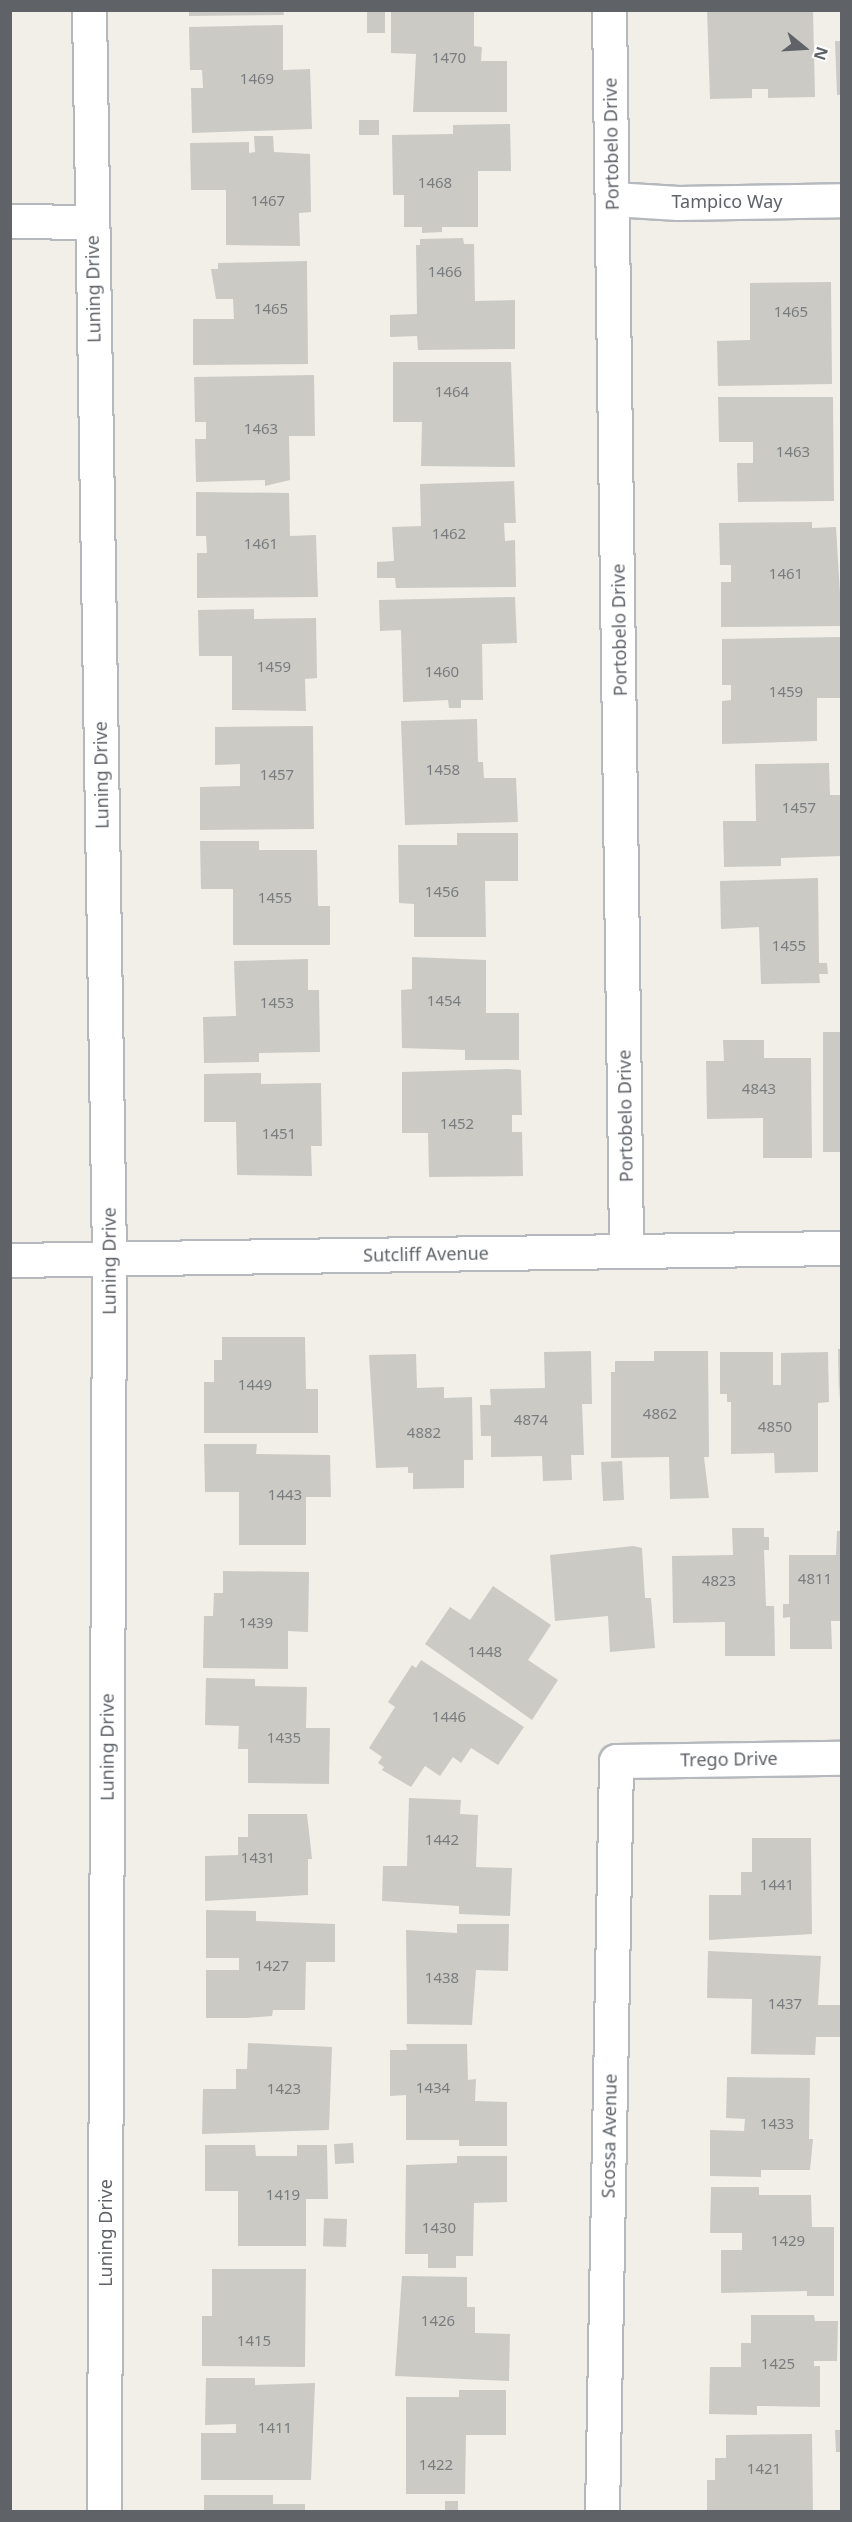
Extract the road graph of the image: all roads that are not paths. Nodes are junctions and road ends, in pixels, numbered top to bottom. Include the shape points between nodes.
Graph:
1 (89, 10) edge
2 (609, 10) edge
3 (613, 199) junction
4 (842, 200) edge
5 (10, 221) edge
6 (92, 222) junction
7 (842, 1248) edge
8 (626, 1250) junction
9 (109, 1259) junction
10 (10, 1260) edge
11 (842, 1758) edge
12 (616, 1761) joint
13 (104, 2511) edge
14 (602, 2511) edge

1 - 6 street, Luning Drive
2 - 3 street, Portobelo Drive
3 - 4 street, Tampico Way via 678,203
3 - 8 street, Portobelo Drive
5 - 6 street
6 - 9 street, Luning Drive
7 - 8 street, Sutcliff Avenue
8 - 9 street, Sutcliff Avenue
9 - 10 street, Sutcliff Avenue
9 - 13 street, Luning Drive
11 - 12 street, Trego Drive
12 - 14 street, Scossa Avenue

